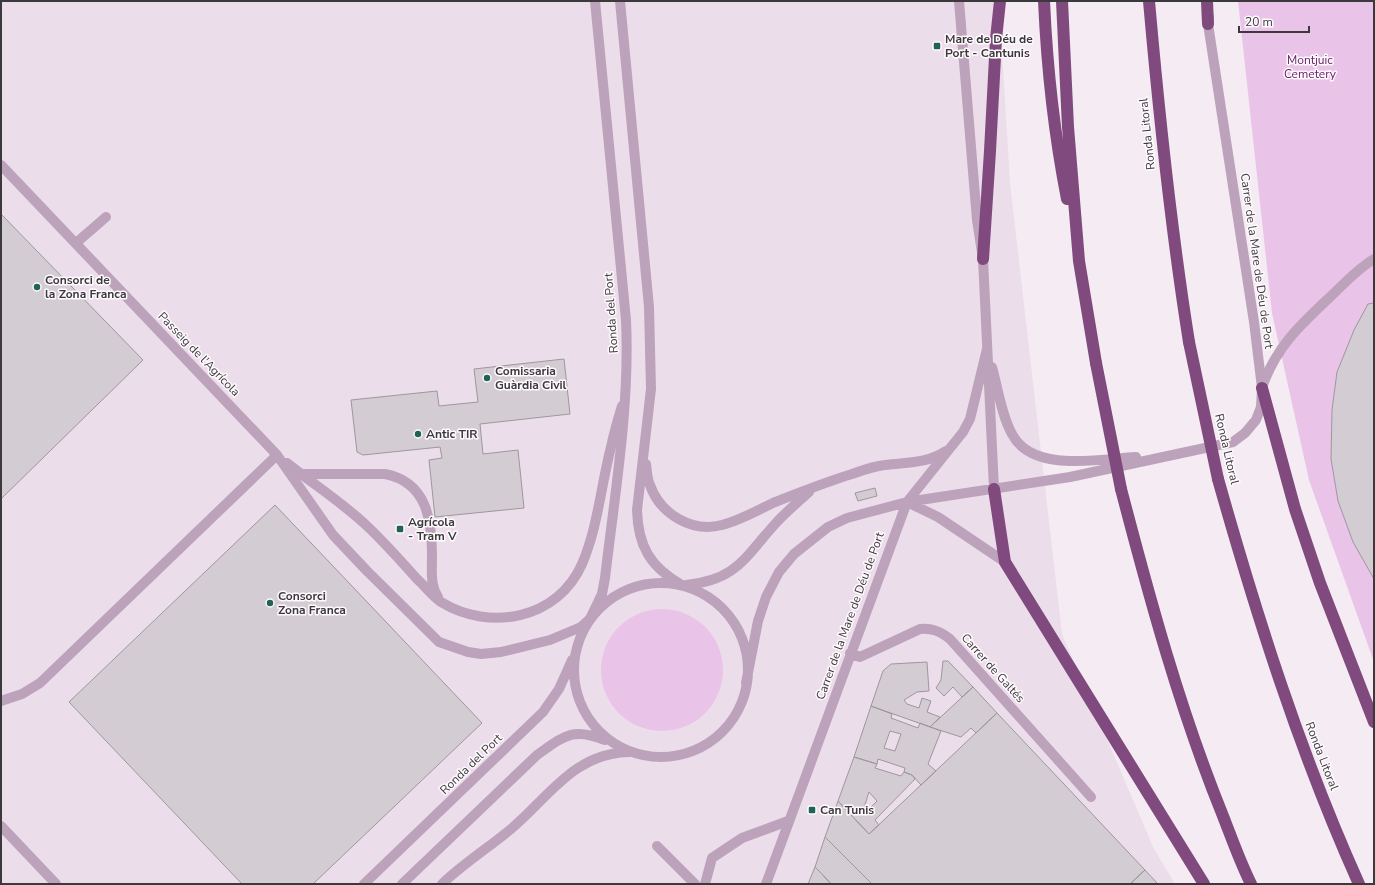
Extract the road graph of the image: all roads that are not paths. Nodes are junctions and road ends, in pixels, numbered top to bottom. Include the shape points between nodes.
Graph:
1 (594, 1) edge
2 (620, 1) edge
3 (959, 1) edge
4 (1000, 1) edge
5 (1044, 1) edge
6 (1062, 1) edge
7 (1149, 1) edge
8 (1155, 1) edge
9 (1207, 1) edge
10 (1211, 1) edge
11 (1208, 24) junction
12 (1154, 58) junction
13 (1, 165) edge
14 (106, 217) dead end
15 (76, 243) junction
16 (982, 259) junction
17 (1374, 259) edge
18 (1079, 261) junction
19 (987, 350) junction
20 (1262, 388) junction
21 (626, 391) junction
22 (954, 445) junction
23 (644, 451) junction
24 (277, 455) junction
25 (1161, 456) junction
26 (301, 474) junction
27 (814, 487) junction
28 (994, 489) junction
29 (906, 502) junction
30 (1005, 562) junction
31 (682, 585) junction
32 (441, 602) junction
33 (590, 619) junction
34 (576, 649) junction
35 (850, 653) junction
36 (746, 683) junction
37 (1, 701) edge
38 (1374, 722) edge
39 (610, 742) junction
40 (629, 752) junction
41 (1091, 797) dead end
42 (788, 821) junction
43 (1, 826) edge
44 (657, 846) dead end
45 (56, 884) edge
46 (364, 884) edge
47 (402, 884) edge
48 (442, 884) edge
49 (695, 884) edge
50 (705, 884) edge
51 (766, 884) edge
52 (1204, 884) edge
53 (1251, 884) edge
54 (1359, 884) edge

1 - 21 street, Ronda del Port via 626,320
2 - 23 street via 649,308 651,389
3 - 16 street, Carrer de la Mare de Déu de Port
4 - 16 highway
5 - 18 highway via 1056,142
6 - 18 highway via 1068,127
7 - 12 highway, Ronda Litoral
8 - 12 highway
9 - 11 highway
10 - 11 street, Carrer de la Mare de Déu de Port
11 - 20 street, Carrer de la Mare de Déu de Port
12 - 54 highway, Ronda Litoral, bridge via 1177,271 1218,479 1271,659 1306,754
13 - 15 street, Passeig de l'Agrícola
14 - 15 street
15 - 24 street, Passeig de l'Agrícola
16 - 19 street, Carrer de la Mare de Déu de Port
17 - 20 street via 1353,275 1288,338 1267,371
18 - 53 highway, bridge via 1121,489 1152,605 1183,710 1212,790
19 - 22 street via 970,419
19 - 25 street, Carrer de la Mare de Déu de Port via 1008,424 1012,434 1027,451 1037,457 1054,460
19 - 28 street, Carrer de la Mare de Déu de Port
20 - 25 street, Carrer de la Mare de Déu de Port via 1261,407 1246,434 1233,442
20 - 38 highway via 1295,509 1320,584
21 - 32 street via 588,548 574,579 564,591 542,608 505,618 469,615
21 - 33 street, Ronda del Port via 605,578 602,594
22 - 27 street via 919,463 884,465
22 - 29 street
23 - 27 street via 649,484 655,496 672,515 695,526 709,527 734,521
23 - 31 street via 637,510 640,538 656,567 664,575
24 - 26 street
24 - 33 street, Passeig de l'Agrícola via 333,535 439,642 468,652 501,652 550,640 581,627
24 - 37 street via 40,683 22,694
25 - 28 street, Carrer de la Mare de Déu de Port via 1070,477
26 - 32 street via 367,526
26 - 32 street via 385,474 396,476 413,486 420,495 429,524 433,584
27 - 31 street via 776,522 744,562 734,570 709,581
28 - 29 street, Carrer de la Mare de Déu de Port
28 - 30 highway
29 - 30 street via 938,517
29 - 35 street, Carrer de la Mare de Déu de Port
29 - 36 street via 847,518 828,527 794,554 779,572 766,597 758,621
30 - 52 highway
31 - 33 street via 654,583 636,586 619,594
31 - 36 street via 712,598 731,618 745,645 748,661
33 - 34 street, Ronda del Port
34 - 39 street via 574,669 582,708 597,731
34 - 46 street, Ronda del Port via 559,689 543,712
35 - 41 street, Carrer de Galtés via 860,657 920,629 930,628 941,632
35 - 42 street, Carrer de la Mare de Déu de Port
36 - 40 street via 737,713 728,728 704,747 689,754 660,758
39 - 40 street
39 - 47 street via 583,733 564,737 552,744 537,755
40 - 48 street via 604,755 589,760 575,769 512,828
42 - 50 street via 742,838 712,858
42 - 51 street, Carrer de la Mare de Déu de Port
43 - 45 street
44 - 49 street

